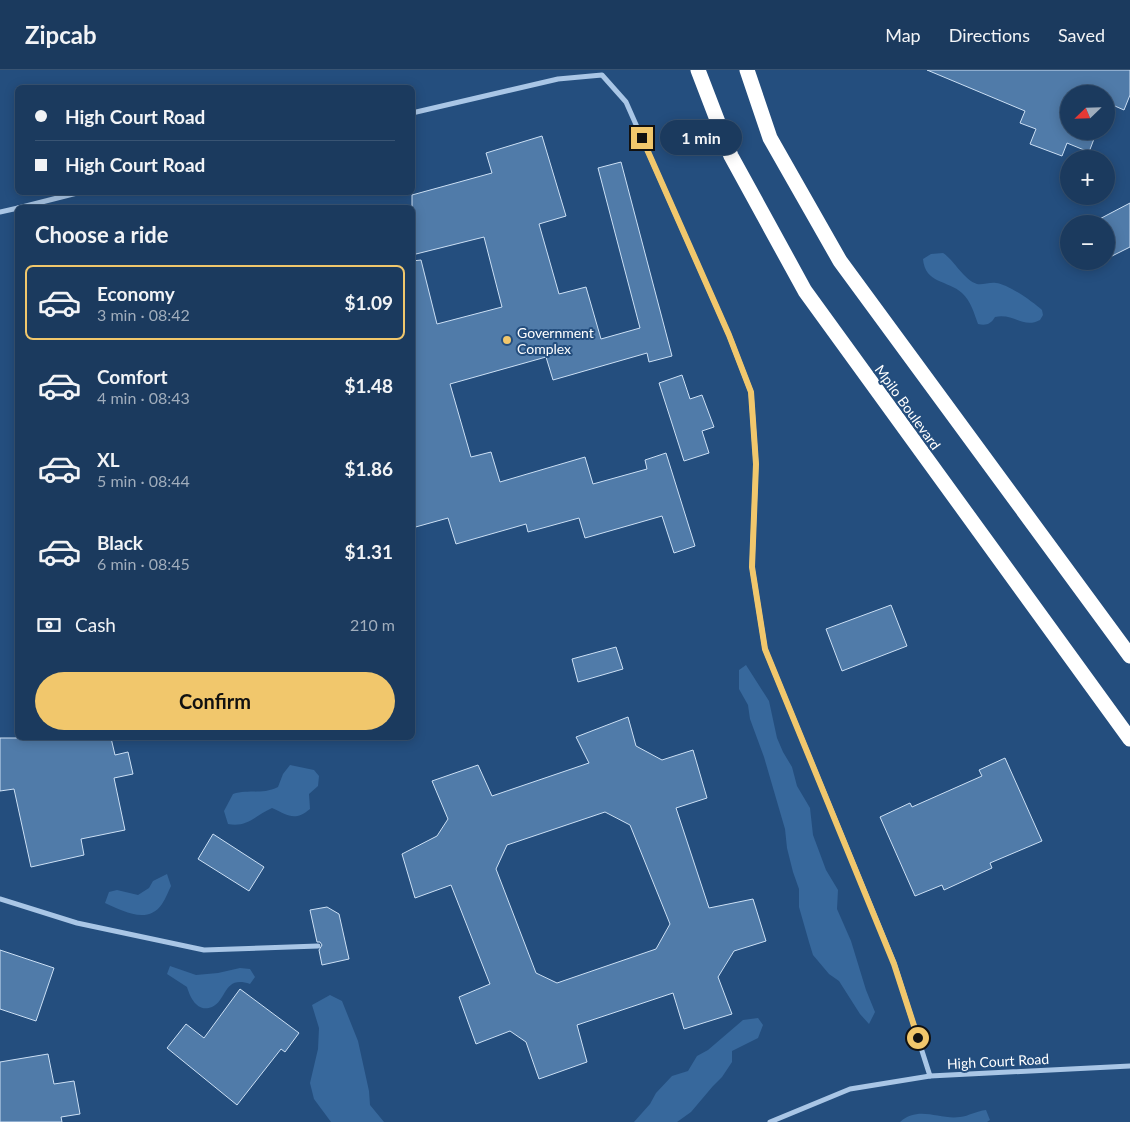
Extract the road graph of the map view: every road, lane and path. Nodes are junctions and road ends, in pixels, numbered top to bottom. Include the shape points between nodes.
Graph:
1 (698, 70) edge
2 (747, 70) edge
3 (415, 112) edge
4 (69, 195) edge
5 (30, 205) edge
6 (15, 209) edge
7 (0, 212) edge
8 (1130, 656) edge
9 (1130, 739) edge
10 (0, 899) edge
11 (318, 946) dead end
12 (1130, 1066) edge
13 (930, 1076) junction
14 (770, 1122) edge

1 - 9 highway, Mpilo Boulevard via 730,156 804,291
2 - 8 highway via 770,138 840,261
3 - 13 street, High Court Road via 558,79 602,75 626,102 751,392 756,464 752,567 765,649 894,964
4 - 5 street
6 - 7 street
10 - 11 street via 77,923 204,950
12 - 13 street, High Court Road
13 - 14 street via 850,1090

